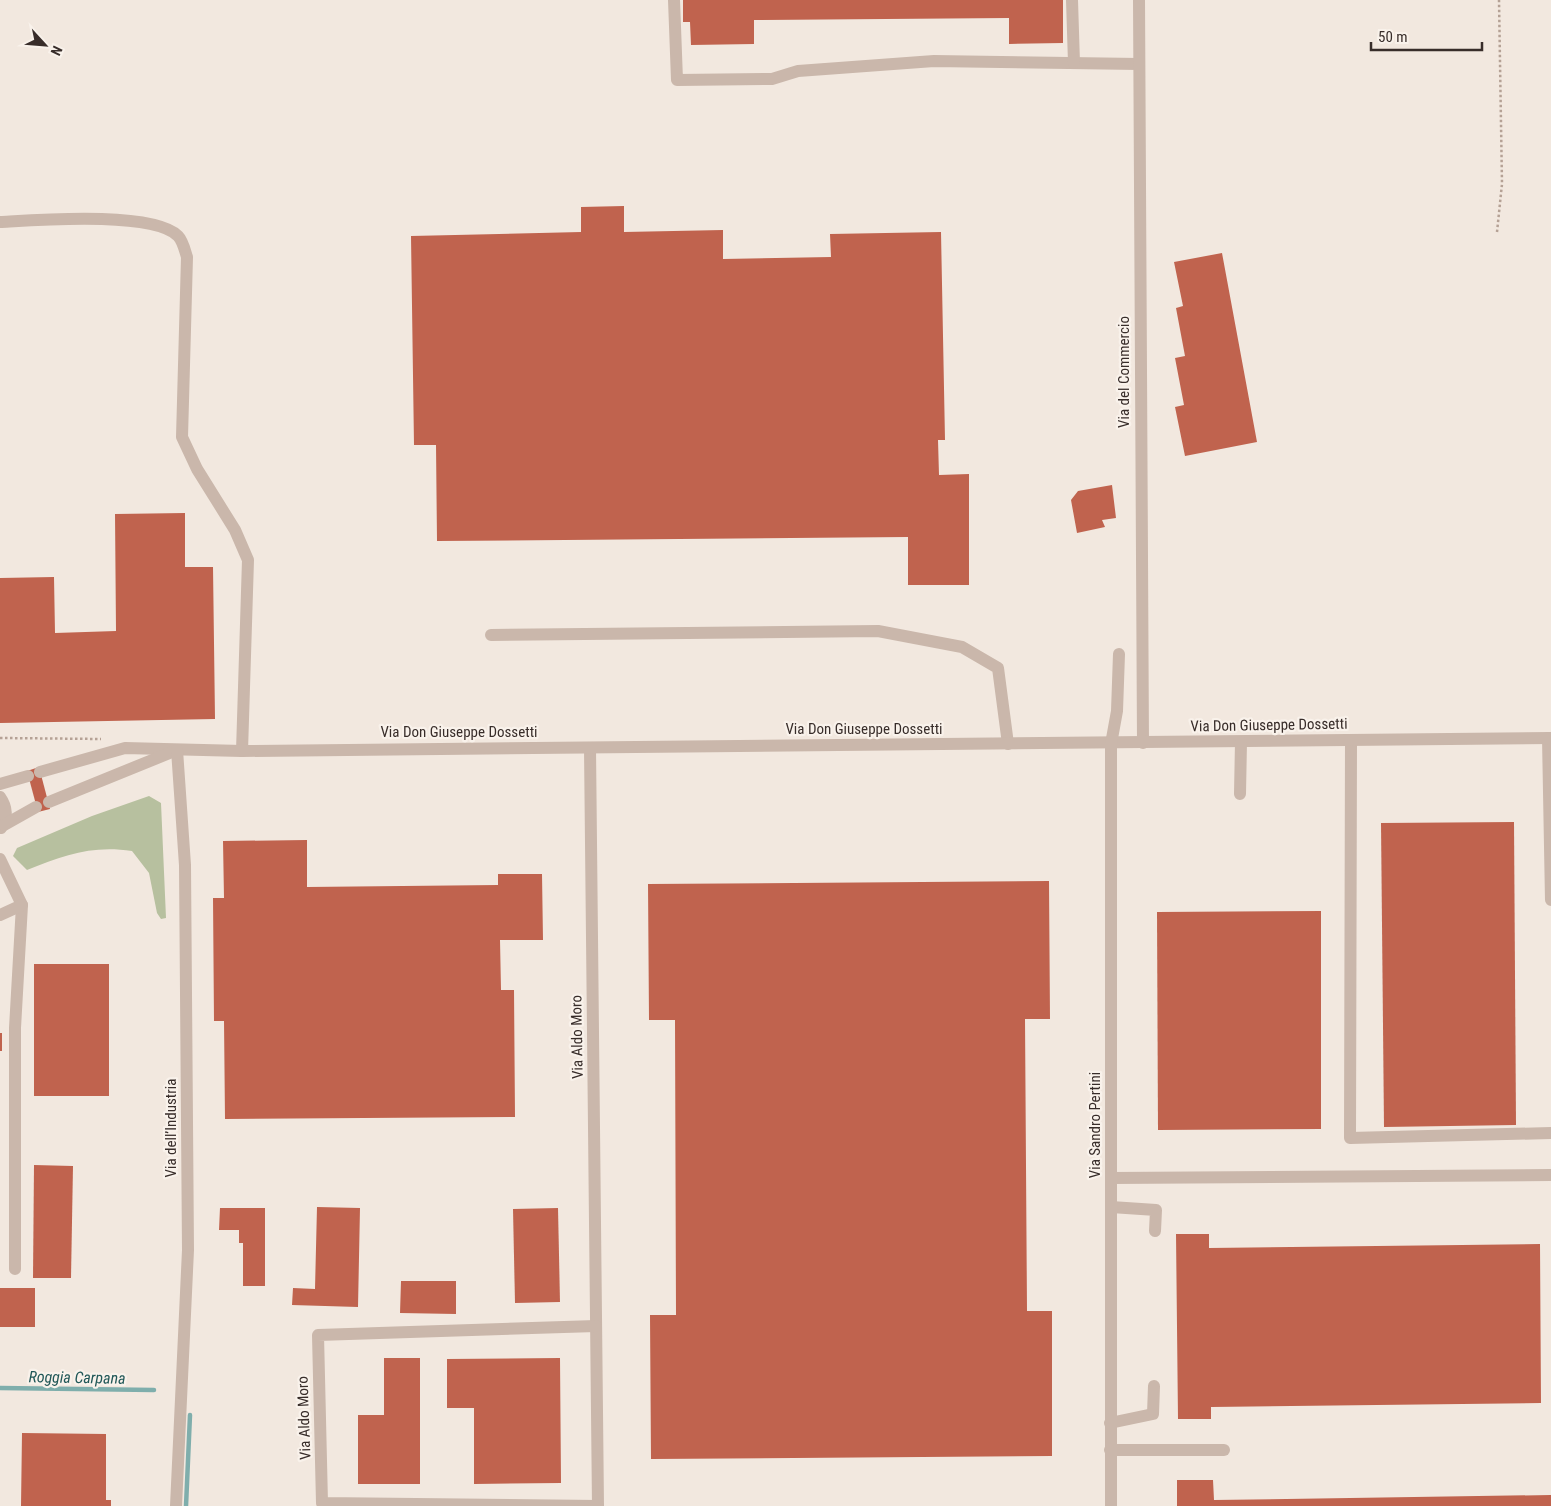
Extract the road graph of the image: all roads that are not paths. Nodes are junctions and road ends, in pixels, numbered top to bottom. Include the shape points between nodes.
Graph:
1 (674, 0) edge
2 (1072, 0) edge
3 (1139, 0) edge
4 (1074, 63) junction
5 (1139, 64) junction
6 (0, 222) edge
7 (491, 635) dead end
8 (1119, 654) dead end
9 (1549, 738) edge
10 (1351, 741) junction
11 (1241, 742) junction
12 (1143, 743) junction
13 (1008, 744) junction
14 (1111, 744) junction
15 (590, 748) junction
16 (177, 750) junction
17 (242, 750) junction
18 (40, 772) dead end
19 (28, 776) dead end
20 (0, 784) edge
21 (1240, 794) dead end
22 (0, 797) edge
23 (49, 802) dead end
24 (36, 807) dead end
25 (2, 827) edge
26 (0, 859) edge
27 (1551, 900) edge
28 (22, 905) junction
29 (0, 915) edge
30 (1551, 1133) edge
31 (1551, 1175) edge
32 (1111, 1178) junction
33 (1111, 1207) junction
34 (1155, 1231) dead end
35 (15, 1270) dead end
36 (596, 1326) junction
37 (1154, 1386) dead end
38 (1110, 1422) junction
39 (1110, 1450) junction
40 (1224, 1450) dead end
41 (176, 1506) edge
42 (598, 1506) edge
43 (1111, 1506) edge

1 - 4 street via 677,80 772,79 798,70 934,61
2 - 4 street
3 - 5 street, Via del Commercio
4 - 5 street
5 - 12 street, Via del Commercio
6 - 17 street via 76,218 148,224 167,228 180,237 187,257 182,436 196,469 234,530 248,560
7 - 13 street via 878,631 962,646 998,668
8 - 14 street, Via Sandro Pertini via 1117,711
9 - 10 street, Via Don Giuseppe Dossetti
9 - 27 street
10 - 11 street, Via Don Giuseppe Dossetti
10 - 30 street via 1350,1138
11 - 12 street, Via Don Giuseppe Dossetti
11 - 21 street
12 - 14 street, Via Don Giuseppe Dossetti
13 - 14 street, Via Don Giuseppe Dossetti
13 - 15 street, Via Don Giuseppe Dossetti
14 - 32 street, Via Sandro Pertini
15 - 17 street, Via Don Giuseppe Dossetti
15 - 36 street, Via Aldo Moro
16 - 17 street, Via Don Giuseppe Dossetti
16 - 18 street, Via Don Giuseppe Dossetti via 125,748
16 - 23 street, Via Don Giuseppe Dossetti
16 - 41 street, Via dell’Industria via 185,865 188,1250
19 - 20 street
22 - 25 street via 6,809
24 - 25 street
26 - 28 street
28 - 29 street
28 - 35 street via 15,1028
31 - 32 street
32 - 33 street, Via Sandro Pertini
33 - 34 street via 1156,1210
33 - 38 street, Via Sandro Pertini
36 - 42 street, Via Aldo Moro
36 - 42 street, Via Aldo Moro via 318,1335 322,1503
37 - 38 street via 1153,1414
38 - 39 street, Via Sandro Pertini
39 - 40 street
39 - 43 street, Via Sandro Pertini

